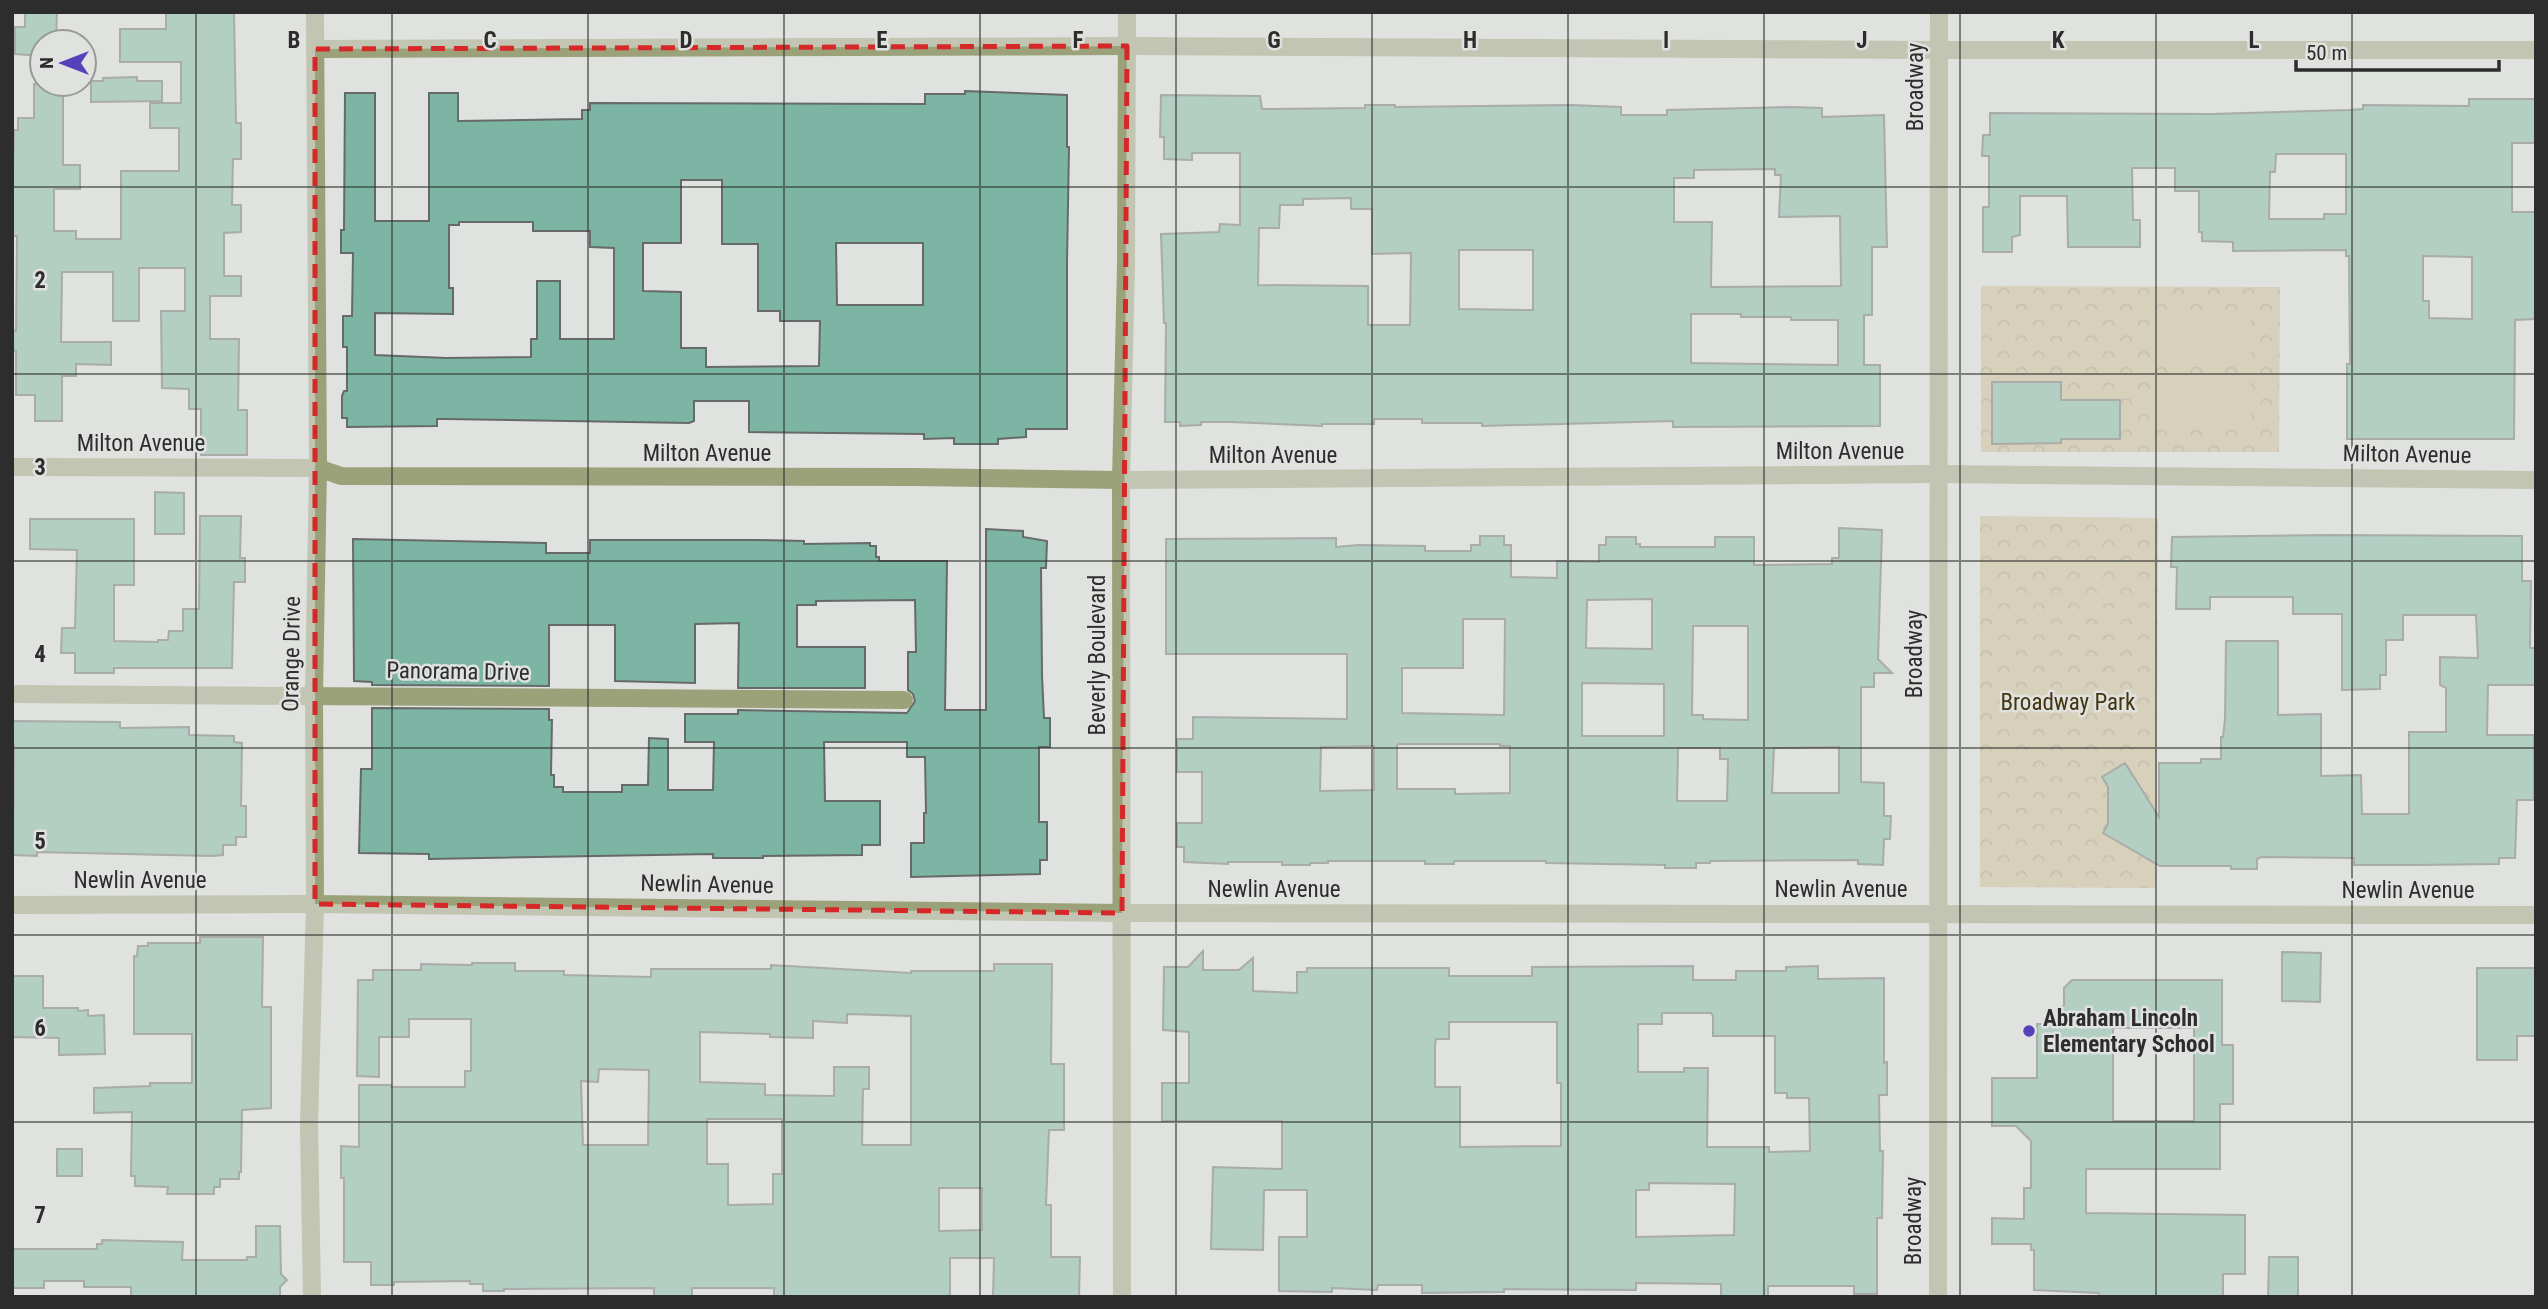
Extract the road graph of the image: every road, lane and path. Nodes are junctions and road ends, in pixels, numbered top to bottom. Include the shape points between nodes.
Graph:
1 (315, 12) edge
2 (1127, 12) edge
3 (1940, 12) edge
4 (1127, 46) junction
5 (315, 49) junction
6 (1939, 50) junction
7 (2536, 50) edge
8 (12, 467) edge
9 (318, 468) junction
10 (1939, 474) junction
11 (2536, 480) edge
12 (1121, 481) junction
13 (12, 694) edge
14 (314, 694) junction
15 (904, 700) dead end
16 (315, 904) junction
17 (12, 905) edge
18 (1122, 913) junction
19 (1938, 913) junction
20 (2536, 915) edge
21 (312, 1297) edge
22 (1122, 1297) edge
23 (1938, 1297) edge

1 - 5 street, Orange Drive
2 - 4 street, Beverly Boulevard
3 - 6 street, Broadway
4 - 5 street
4 - 6 street
4 - 12 street, Beverly Boulevard
5 - 9 street, Orange Drive
6 - 7 street
6 - 10 street, Broadway
8 - 9 street, Milton Avenue
9 - 12 street, Milton Avenue via 341,476
9 - 14 street, Orange Drive
10 - 11 street, Milton Avenue
10 - 12 street, Milton Avenue
10 - 19 street, Broadway
12 - 18 street, Beverly Boulevard
13 - 14 street, Panorama Drive
14 - 15 street, Panorama Drive
14 - 16 street, Orange Drive
16 - 17 street, Newlin Avenue
16 - 18 street, Newlin Avenue
16 - 21 street, Orange Drive via 309,1125
18 - 19 street, Newlin Avenue
18 - 22 street, Beverly Boulevard
19 - 20 street, Newlin Avenue
19 - 23 street, Broadway

